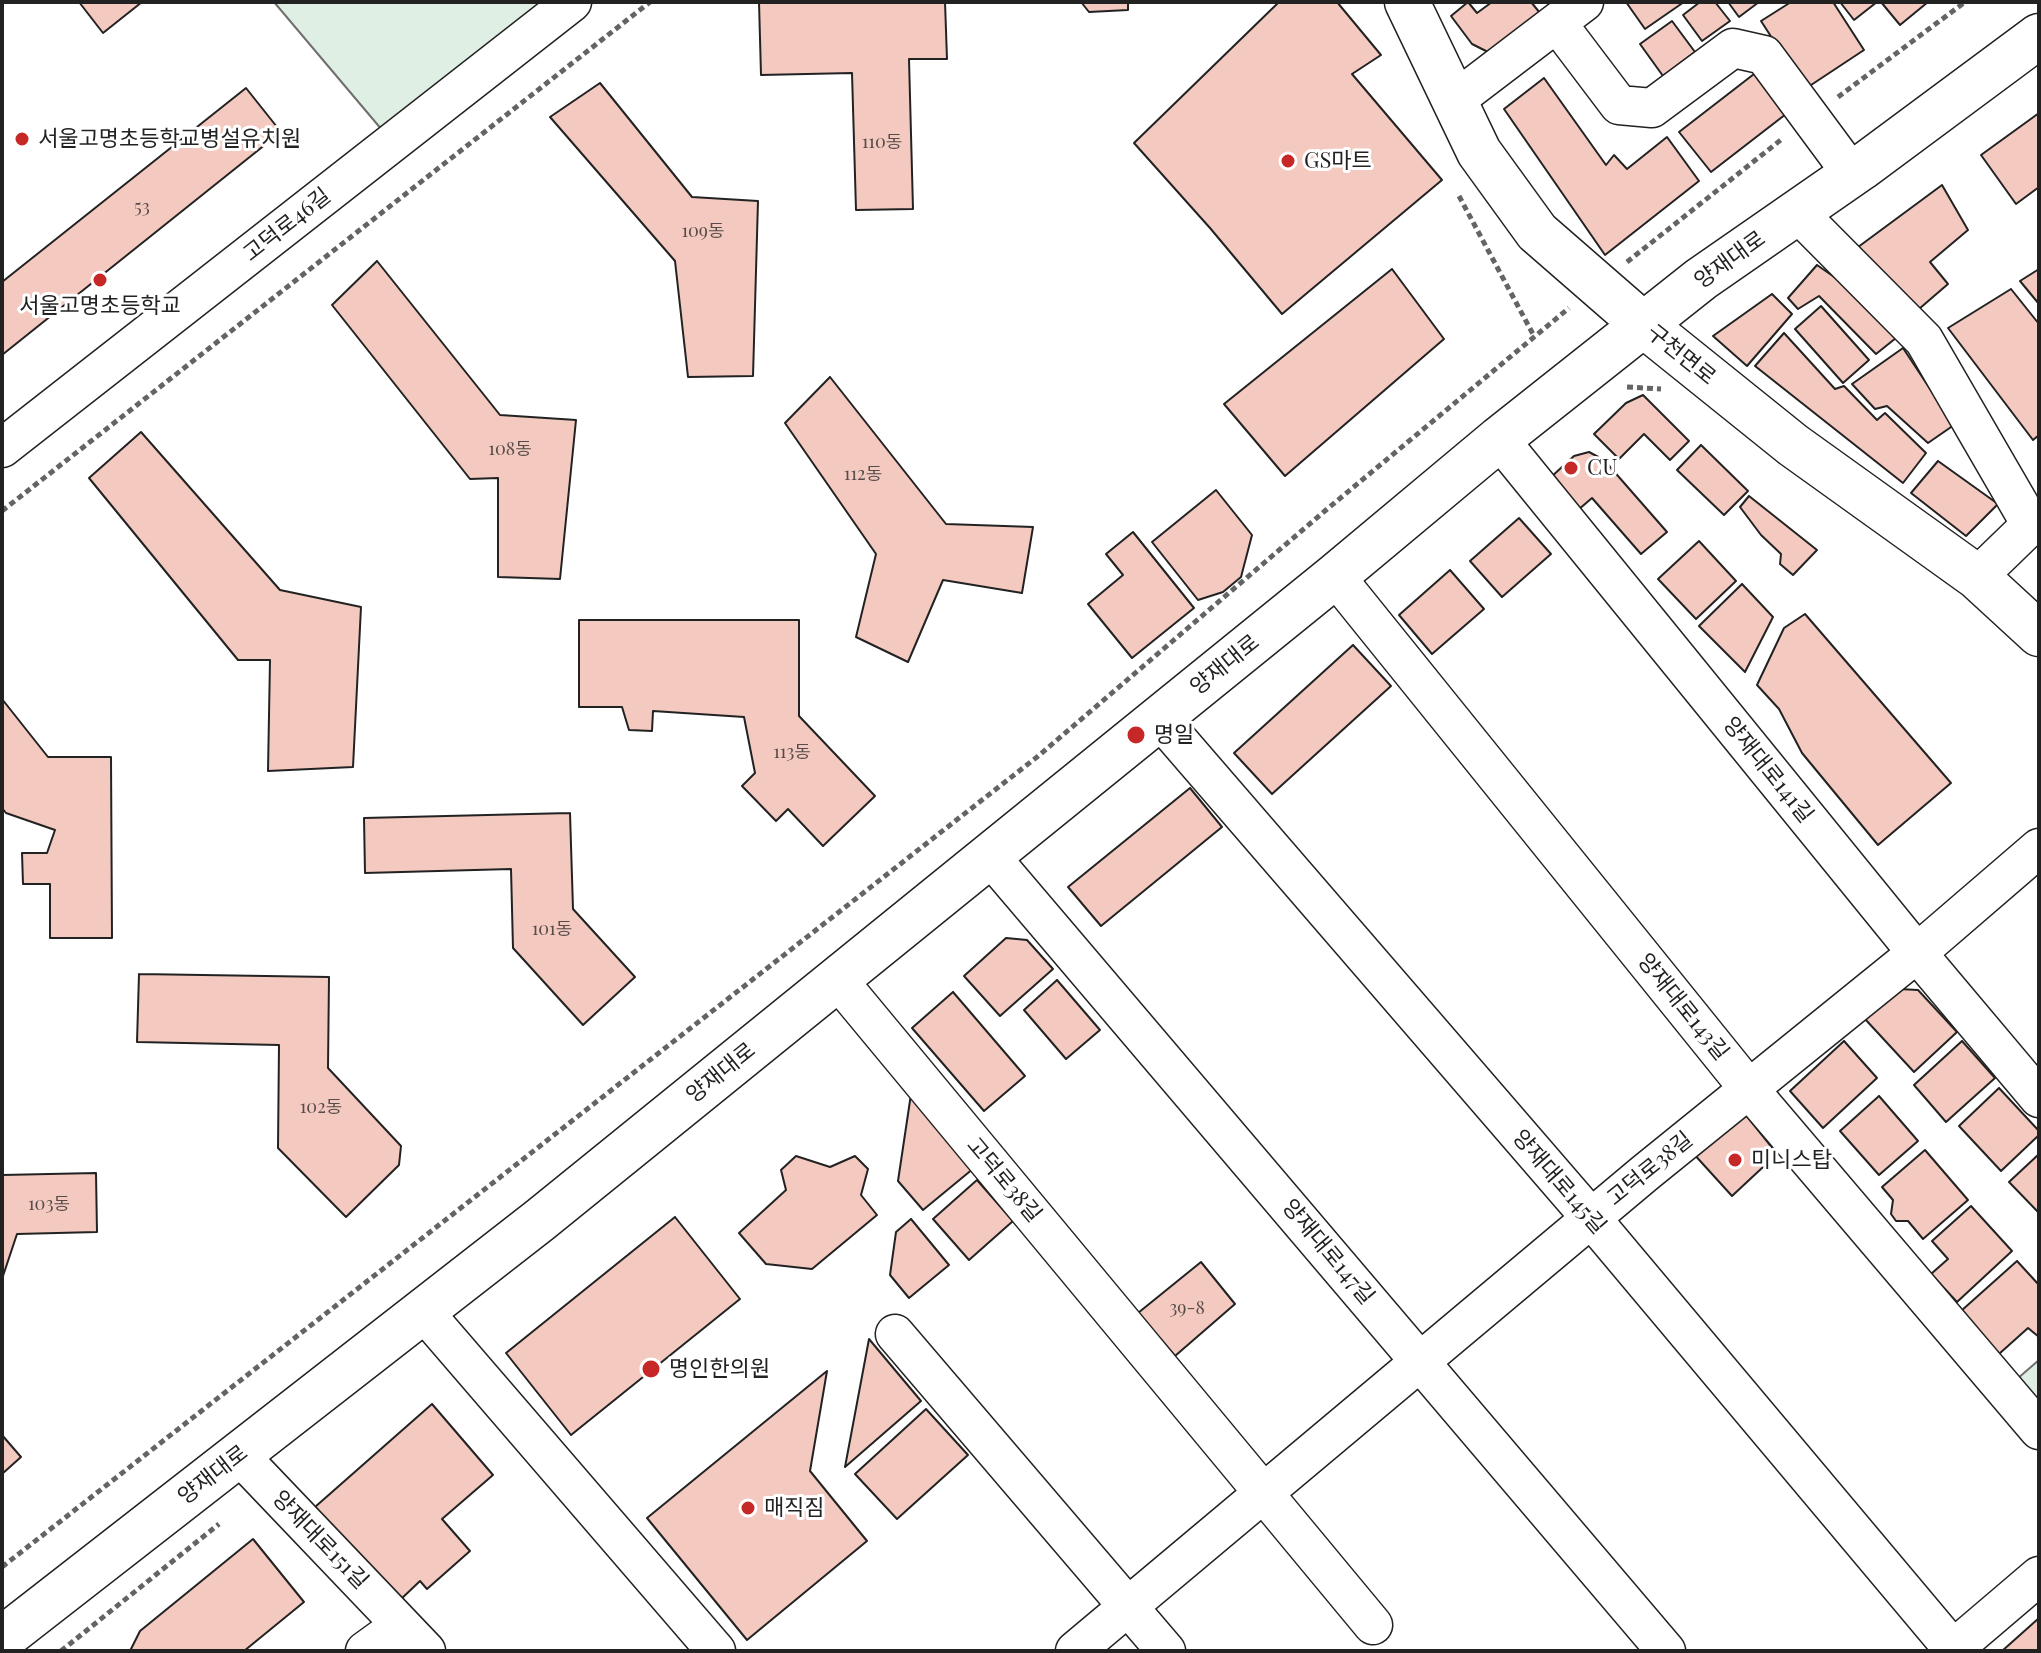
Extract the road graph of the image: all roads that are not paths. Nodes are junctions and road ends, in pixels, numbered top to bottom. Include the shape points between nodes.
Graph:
1 (572, 2) edge
2 (1407, 2) edge
3 (1570, 12) edge
4 (2039, 36) edge
5 (1454, 101) junction
6 (1852, 174) junction
7 (1797, 212) junction
8 (1645, 326) junction
9 (1499, 439) junction
10 (2, 448) edge
11 (2035, 520) edge
12 (1335, 576) junction
13 (1977, 577) junction
14 (2039, 634) edge
15 (1159, 718) junction
16 (2039, 848) edge
17 (989, 855) junction
18 (1917, 953) junction
19 (837, 979) junction
20 (1749, 1089) junction
21 (2039, 1098) edge
22 (1591, 1218) junction
23 (423, 1311) junction
24 (895, 1334) dead end
25 (1420, 1360) junction
26 (2039, 1430) edge
27 (239, 1455) junction
28 (1263, 1492) junction
29 (2039, 1576) edge
30 (1128, 1606) junction
31 (1373, 1625) dead end
32 (413, 1638) edge
33 (2, 1639) edge
34 (1952, 1650) edge
35 (365, 1651) edge
36 (716, 1651) edge
37 (1075, 1651) edge
38 (1166, 1651) edge
39 (1666, 1651) edge

1 - 10 street, 고덕로46길
2 - 5 main road, 구천면로
3 - 5 street
3 - 6 street via 1619,105 1652,108 1733,48 1764,55
4 - 6 main road, 양재대로
5 - 8 main road, 구천면로 via 1479,152 1537,232
6 - 7 main road, 양재대로
7 - 8 main road, 양재대로
7 - 11 street via 1924,340
8 - 9 main road, 양재대로
8 - 13 main road, 구천면로 via 1793,445
9 - 12 main road, 양재대로
9 - 18 street, 양재대로141길
11 - 13 street
12 - 15 main road, 양재대로
12 - 20 street, 양재대로143길
13 - 14 main road, 구천면로
15 - 17 main road, 양재대로
15 - 22 street, 양재대로145길
16 - 18 street, 고덕로38길
17 - 19 main road, 양재대로
17 - 25 street, 양재대로147길
18 - 20 street, 고덕로38길
18 - 21 street, 양재대로141길
19 - 23 main road, 양재대로
19 - 28 street, 고덕로38길
20 - 22 street, 고덕로38길
20 - 26 street, 양재대로143길
22 - 25 street, 고덕로38길
22 - 34 street, 양재대로145길
23 - 27 main road, 양재대로
23 - 36 street
24 - 30 street
25 - 28 street, 고덕로38길
25 - 39 street, 양재대로147길
27 - 32 street, 양재대로151길
27 - 33 main road, 양재대로
28 - 30 street, 고덕로38길
28 - 31 street, 고덕로38길
29 - 34 street
30 - 37 street, 고덕로38길
30 - 38 street
32 - 35 street, 양재대로151길

